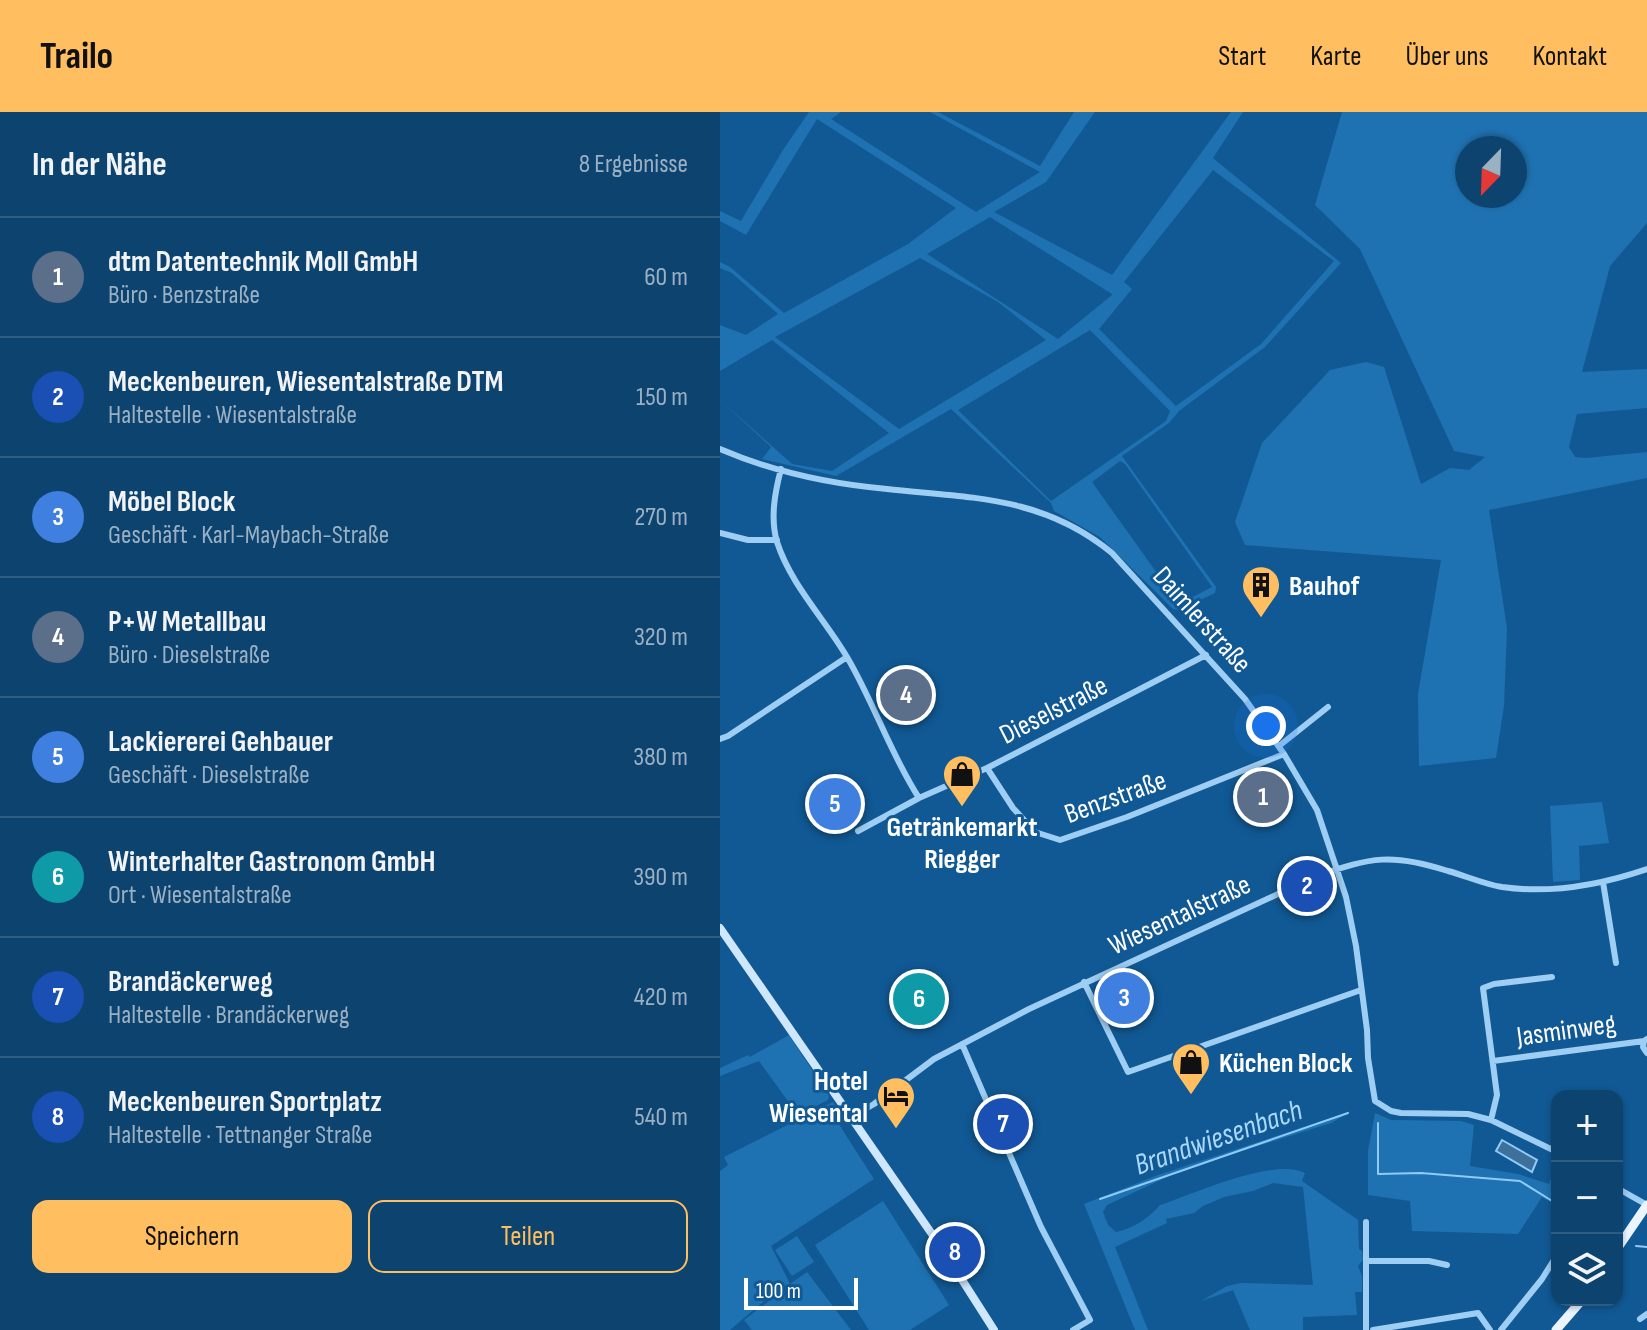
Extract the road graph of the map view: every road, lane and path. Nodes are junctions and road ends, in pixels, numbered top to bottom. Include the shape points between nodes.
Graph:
1 (720, 449) edge
2 (781, 469) junction
3 (720, 533) edge
4 (777, 540) junction
5 (1206, 655) junction
6 (847, 657) junction
7 (1328, 707) dead end
8 (720, 739) edge
9 (1279, 746) junction
10 (1284, 754) junction
11 (987, 768) junction
12 (919, 798) junction
13 (858, 831) dead end
14 (1338, 868) junction
15 (1647, 869) edge
16 (1603, 882) junction
17 (720, 928) edge
18 (1616, 963) dead end
19 (1552, 977) dead end
20 (1084, 982) junction
21 (1361, 990) junction
22 (1646, 1040) edge
23 (962, 1044) junction
24 (1647, 1053) edge
25 (1493, 1061) junction
26 (852, 1117) junction
27 (1491, 1120) junction
28 (1551, 1149) edge
29 (1623, 1191) edge
30 (1647, 1205) edge
31 (1366, 1222) dead end
32 (1623, 1240) edge
33 (1366, 1261) junction
34 (1447, 1265) dead end
35 (1551, 1265) edge
36 (1577, 1306) edge
37 (1425, 1326) edge
38 (991, 1329) edge
39 (1073, 1330) edge
40 (1366, 1330) edge
41 (1373, 1330) edge
42 (1490, 1330) edge
43 (1501, 1330) edge
44 (1556, 1330) edge

1 - 2 street, Daimlerstraße
2 - 4 street via 775,494
2 - 5 street, Daimlerstraße via 886,489 994,499 1044,512 1096,540 1120,560
3 - 4 street
4 - 6 street via 797,583
5 - 9 street, Daimlerstraße
5 - 11 street, Dieselstraße
6 - 8 street
6 - 12 street
7 - 9 street
9 - 10 street, Daimlerstraße
10 - 11 street, Benzstraße via 1060,840 1035,832
10 - 14 street, Daimlerstraße via 1317,810
11 - 12 street, Dieselstraße
12 - 13 street, Dieselstraße
14 - 16 street, Wiesentalstraße via 1375,858 1403,858 1501,887 1557,889
14 - 20 street, Wiesentalstraße
14 - 21 street, Daimlerstraße
15 - 16 street, Wiesentalstraße
16 - 18 street
17 - 26 main road
19 - 25 street via 1483,988
20 - 21 street via 1128,1072
20 - 23 street, Wiesentalstraße
21 - 27 street, Daimlerstraße via 1372,1095 1379,1105 1401,1113 1468,1114
22 - 24 street, Jasminweg
22 - 25 street, Jasminweg
23 - 26 street, Wiesentalstraße
23 - 39 street via 1041,1227 1090,1320
25 - 27 street via 1497,1095
26 - 38 main road
27 - 28 street, Daimlerstraße
29 - 30 street
30 - 32 main road
31 - 33 street
33 - 34 street
33 - 40 street
35 - 43 street
36 - 44 main road
37 - 41 street
37 - 42 street via 1478,1313

